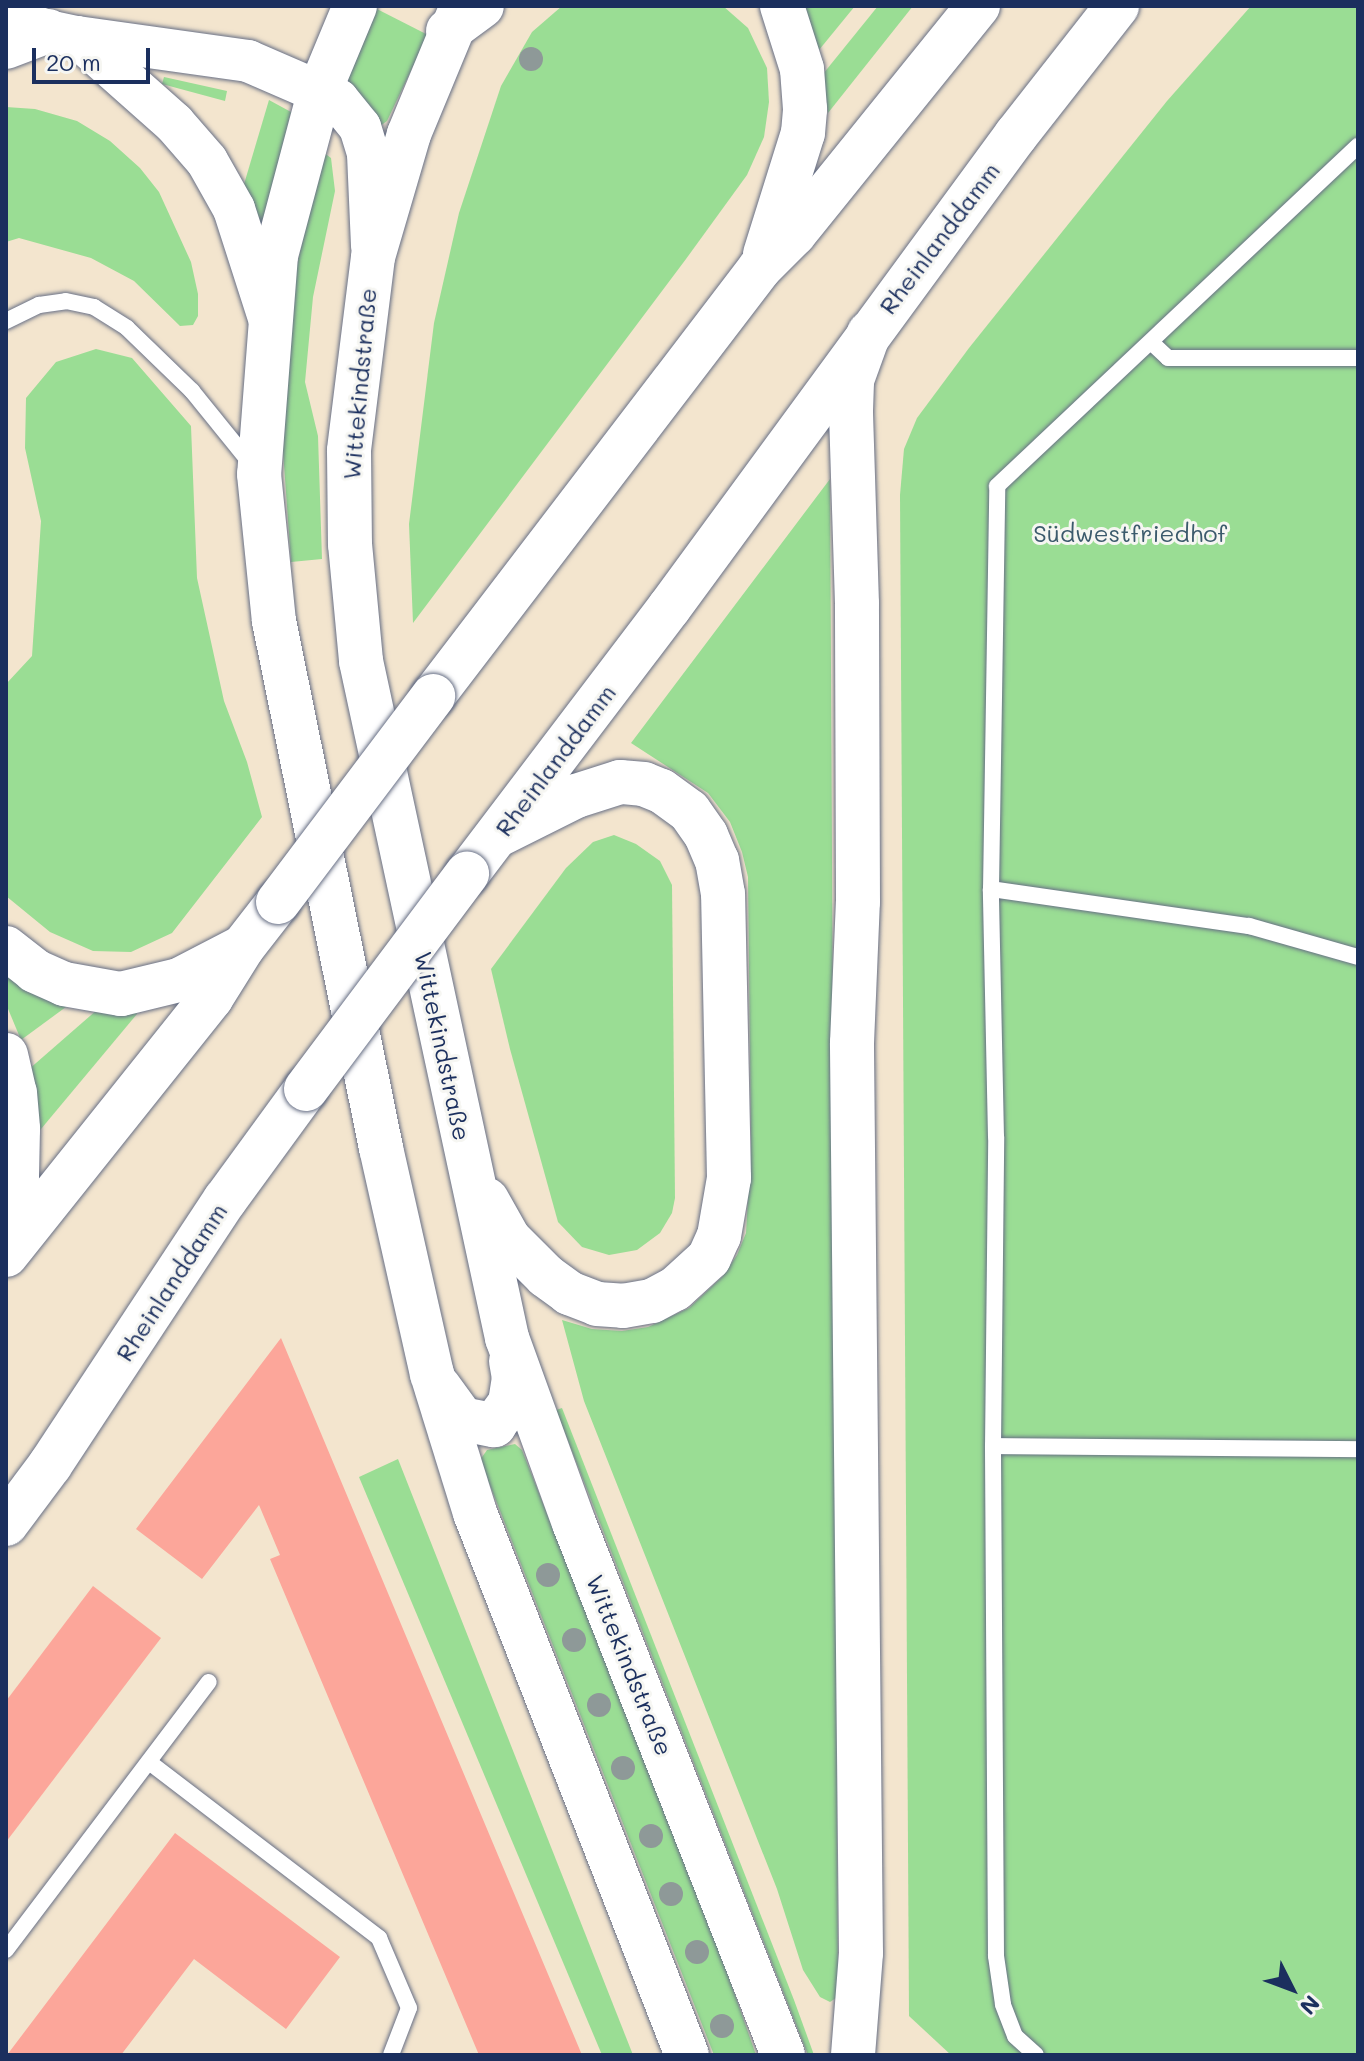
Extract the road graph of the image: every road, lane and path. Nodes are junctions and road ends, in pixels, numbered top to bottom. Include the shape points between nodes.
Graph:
1 (355, 6) edge
2 (782, 6) edge
3 (978, 6) edge
4 (1117, 6) edge
5 (464, 14) edge
6 (6, 16) edge
7 (62, 34) junction
8 (6, 47) edge
9 (320, 90) junction
10 (1358, 146) edge
11 (373, 257) junction
12 (760, 268) junction
13 (269, 318) junction
14 (6, 321) edge
15 (869, 333) junction
16 (1152, 343) junction
17 (1358, 358) edge
18 (259, 474) junction
19 (500, 834) junction
20 (991, 889) junction
21 (243, 947) junction
22 (6, 948) edge
23 (1358, 957) edge
24 (6, 1055) edge
25 (469, 1168) junction
26 (6, 1231) edge
27 (6, 1255) edge
28 (507, 1338) junction
29 (432, 1374) junction
30 (993, 1446) junction
31 (1358, 1449) edge
32 (6, 1524) edge
33 (209, 1682) dead end
34 (149, 1762) junction
35 (6, 1950) edge
36 (391, 2055) edge
37 (687, 2055) edge
38 (783, 2055) edge
39 (853, 2055) edge
40 (1036, 2055) edge

1 - 9 main road
2 - 12 main road via 802,69 803,133
3 - 12 main road via 794,234
4 - 15 main road, Rheinlanddamm
5 - 11 main road, Wittekindstraße via 409,134
6 - 7 street
7 - 8 main road
7 - 9 street via 248,61
7 - 13 street via 174,123 207,161 234,209
9 - 11 street via 338,100 360,127 368,154
9 - 13 main road via 276,255
10 - 16 lane
11 - 25 main road, Wittekindstraße via 349,451 350,544 361,661
12 - 21 main road, bridge
13 - 18 main road
14 - 18 lane via 39,305 66,301 94,307 127,328 200,399
15 - 19 main road, Rheinlanddamm
15 - 39 main road via 852,380 851,411 857,620 858,902 852,1043 861,1953
16 - 17 lane via 1168,358
16 - 20 lane via 997,486
18 - 29 main road via 274,621
19 - 25 main road via 576,796 620,782 661,791 689,811 706,835 723,894 729,1178 719,1236 709,1258 675,1289 652,1301 623,1306 583,1299 546,1276 509,1239
19 - 32 main road, Rheinlanddamm, bridge via 225,1200
20 - 23 lane via 1249,926
20 - 30 lane via 996,1137
21 - 22 main road via 179,980 121,994 64,984 35,971
21 - 27 main road via 211,998
24 - 26 main road via 18,1129 17,1177
25 - 28 main road, Wittekindstraße
28 - 29 main road via 514,1378 510,1403 494,1425 462,1419
28 - 38 main road, Wittekindstraße
29 - 37 main road via 475,1513
30 - 31 lane
30 - 40 lane via 996,1956 1003,2004 1015,2036
33 - 34 lane
34 - 35 lane
34 - 36 lane via 379,1938 409,2008

